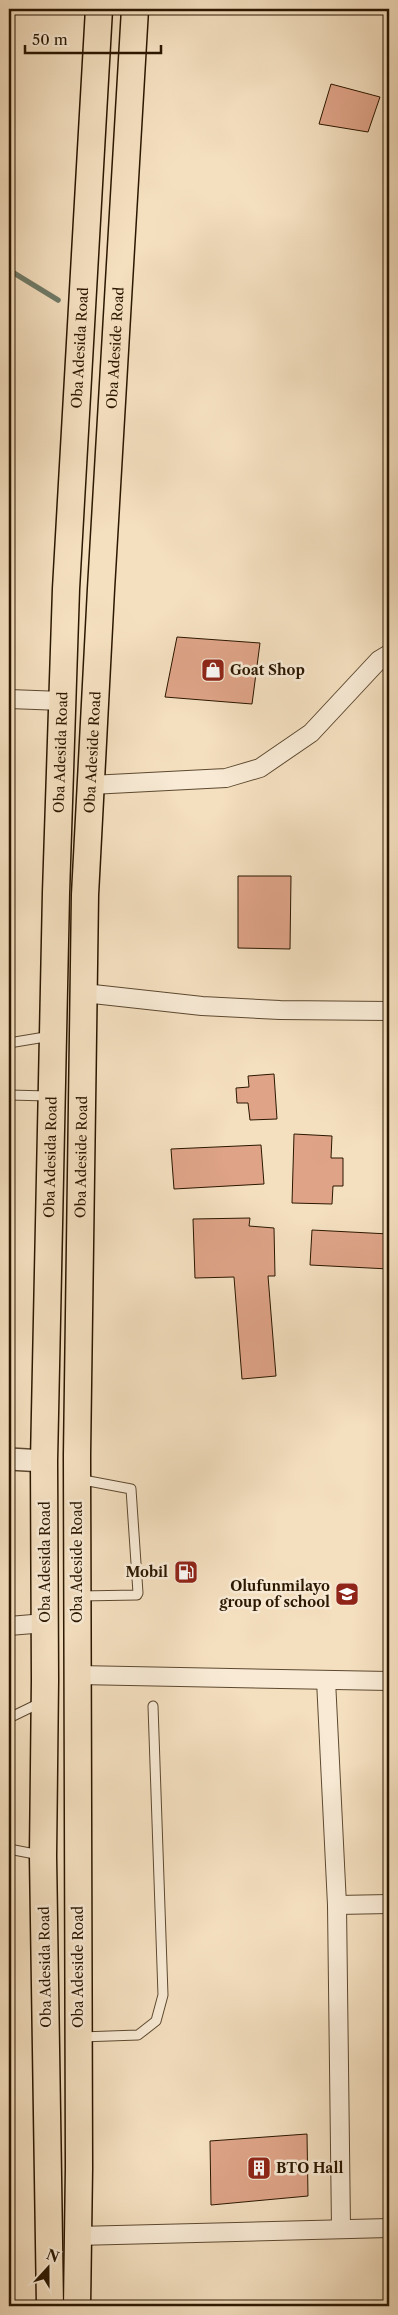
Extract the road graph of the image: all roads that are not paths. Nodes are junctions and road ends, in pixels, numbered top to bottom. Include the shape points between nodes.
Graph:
1 (99, 9) edge
2 (135, 9) edge
3 (101, 589) junction
4 (66, 590) junction
5 (389, 654) edge
6 (9, 699) edge
7 (62, 701) junction
8 (91, 785) junction
9 (84, 993) junction
10 (389, 1011) edge
11 (53, 1036) junction
12 (9, 1042) edge
13 (9, 1095) edge
14 (52, 1096) junction
15 (9, 1458) edge
16 (44, 1461) junction
17 (77, 1479) junction
18 (77, 1596) junction
19 (45, 1623) junction
20 (9, 1626) edge
21 (78, 1675) junction
22 (326, 1680) junction
23 (389, 1681) edge
24 (45, 1700) junction
25 (153, 1706) dead end
26 (9, 1718) edge
27 (9, 1850) edge
28 (43, 1856) junction
29 (337, 1904) junction
30 (389, 1904) edge
31 (78, 2037) junction
32 (49, 2168) junction
33 (79, 2168) junction
34 (341, 2228) junction
35 (389, 2228) edge
36 (77, 2236) junction
37 (50, 2306) edge
38 (77, 2306) edge

1 - 4 main road, Oba Adesida Road
2 - 3 main road, Oba Adeside Road
3 - 4 main road
3 - 8 main road, Oba Adeside Road
4 - 7 main road, Oba Adesida Road
5 - 8 street via 379,660 311,733 260,768 226,778
6 - 7 street
7 - 11 main road, Oba Adesida Road
8 - 9 main road, Oba Adeside Road
9 - 10 street via 202,1006
9 - 17 main road, Oba Adeside Road
11 - 12 lane
11 - 14 main road, Oba Adesida Road
13 - 14 lane
14 - 16 main road, Oba Adesida Road
15 - 16 street
16 - 19 main road, Oba Adesida Road
17 - 18 main road, Oba Adeside Road
17 - 18 lane via 131,1489 138,1593
18 - 21 main road, Oba Adeside Road
19 - 20 street
19 - 24 main road, Oba Adesida Road
21 - 22 street
21 - 31 main road, Oba Adeside Road
22 - 23 street
22 - 29 street
24 - 26 lane
24 - 28 main road, Oba Adesida Road
25 - 31 lane via 163,1995 156,2022 138,2035
27 - 28 lane
28 - 32 main road, Oba Adesida Road
29 - 30 street
29 - 34 street
31 - 33 main road, Oba Adeside Road
32 - 33 main road
32 - 37 main road, Oba Adesida Road
33 - 36 main road, Oba Adeside Road
34 - 35 street
34 - 36 street
36 - 38 main road, Oba Adeside Road

